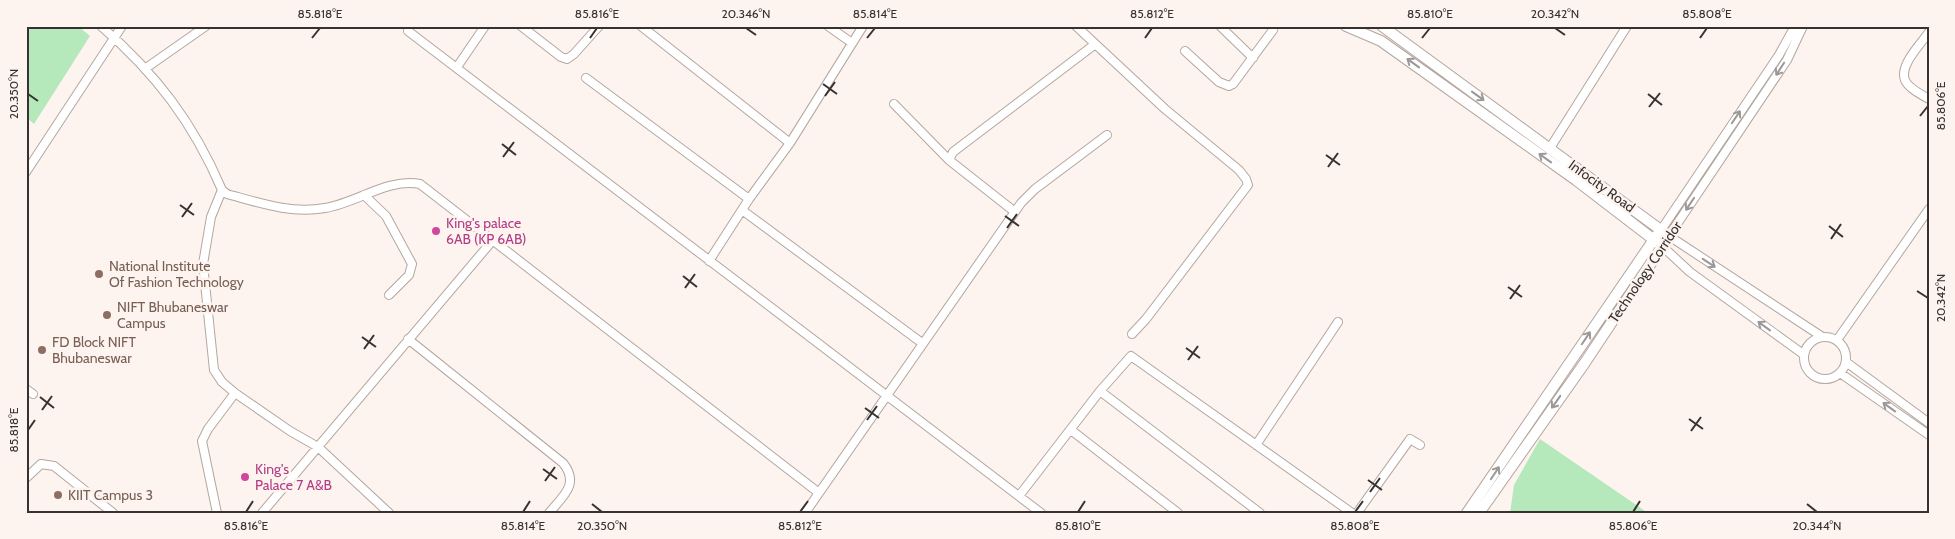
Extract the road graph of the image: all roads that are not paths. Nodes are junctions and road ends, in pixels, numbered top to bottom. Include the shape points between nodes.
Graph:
1 (102, 26) edge
2 (122, 26) edge
3 (206, 26) edge
4 (485, 26) edge
5 (521, 26) edge
6 (599, 26) edge
7 (640, 26) edge
8 (828, 26) edge
9 (863, 26) edge
10 (1076, 26) edge
11 (1220, 26) edge
12 (1346, 26) edge
13 (1627, 26) edge
14 (1795, 26) edge
15 (1803, 26) edge
16 (1273, 30) dead end
17 (408, 31) dead end
18 (1929, 32) edge
19 (1383, 33) edge
20 (114, 37) junction
21 (852, 44) junction
22 (1094, 45) junction
23 (1185, 50) dead end
24 (1253, 58) junction
25 (457, 67) junction
26 (146, 68) junction
27 (586, 78) dead end
28 (1929, 100) edge
29 (894, 104) dead end
30 (1107, 135) dead end
31 (790, 142) junction
32 (1550, 148) junction
33 (949, 160) junction
34 (26, 172) edge
35 (222, 190) junction
36 (364, 195) junction
37 (749, 199) junction
38 (1929, 209) edge
39 (742, 210) junction
40 (1015, 212) junction
41 (1665, 233) junction
42 (493, 240) junction
43 (1658, 243) junction
44 (709, 261) junction
45 (389, 295) dead end
46 (1338, 322) dead end
47 (1132, 334) dead end
48 (1821, 336) junction
49 (408, 339) junction
50 (1837, 340) junction
51 (922, 343) junction
52 (1803, 354) junction
53 (1846, 362) junction
54 (1840, 373) junction
55 (1100, 392) junction
56 (235, 393) junction
57 (886, 394) junction
58 (1929, 423) edge
59 (1071, 430) junction
60 (1929, 435) edge
61 (1256, 445) junction
62 (1420, 445) dead end
63 (318, 447) junction
64 (26, 478) edge
65 (819, 493) junction
66 (1019, 496) junction
67 (112, 513) edge
68 (217, 513) edge
69 (262, 513) edge
70 (389, 513) edge
71 (549, 513) edge
72 (806, 513) edge
73 (1041, 513) edge
74 (1178, 513) edge
75 (1260, 513) edge
76 (1352, 513) edge
77 (1357, 513) edge
78 (1467, 513) edge
79 (1480, 513) edge

1 - 20 street
2 - 20 street
3 - 26 street
4 - 25 street
5 - 6 street via 561,57 567,58
7 - 31 street
8 - 21 street
9 - 21 street
10 - 22 street
11 - 24 street
12 - 19 main road, Infocity Road
13 - 32 street
41 -> 14 street
15 -> 41 street, Technology Corridor via 1784,64
16 - 24 street
17 - 25 street
18 - 28 street via 1904,71 1904,79
19 -> 32 main road, Infocity Road
43 -> 19 main road, Infocity Road
20 - 26 street
20 - 34 street
21 - 31 street
22 - 33 street via 953,152
22 - 47 street via 1238,170 1248,186
23 - 24 street via 1225,86 1234,84
25 - 44 street
26 - 35 street via 205,150
27 - 37 street
29 - 33 street
30 - 40 street via 1035,189
31 - 37 street
32 - 41 main road, Infocity Road
33 - 40 street
35 - 36 street via 227,194 301,212 327,208
35 - 56 street via 209,224 202,264 214,370
36 - 42 street via 399,183 420,184
36 - 45 street via 386,216 412,264 409,276
37 - 39 street
38 - 50 street
39 - 44 street
39 - 51 street
40 - 51 street
41 - 43 main road
41 -> 48 street, Infocity Road
42 - 49 street
42 - 65 street
52 -> 43 street, Infocity Road via 1690,272
78 -> 43 main road
43 -> 79 main road, Technology Corridor via 1584,364
44 - 57 street
46 - 61 street
48 - 50 street
48 - 52 street via 1809,342
49 - 63 street
49 - 71 street via 563,463 571,473 571,481
50 - 53 street via 1844,349
51 - 57 street
52 - 54 street via 1805,366 1814,376 1828,379
53 - 54 street
53 - 58 street
60 -> 54 street
55 - 59 street
55 - 61 street via 1131,356
55 - 75 street
56 - 63 street
56 - 68 street via 202,441
57 - 65 street
57 - 66 street
59 - 66 street
59 - 74 street
61 - 76 street
62 - 77 street via 1408,442
63 - 69 street
63 - 70 street
64 - 67 street via 41,464 54,466
65 - 72 street
66 - 73 street

